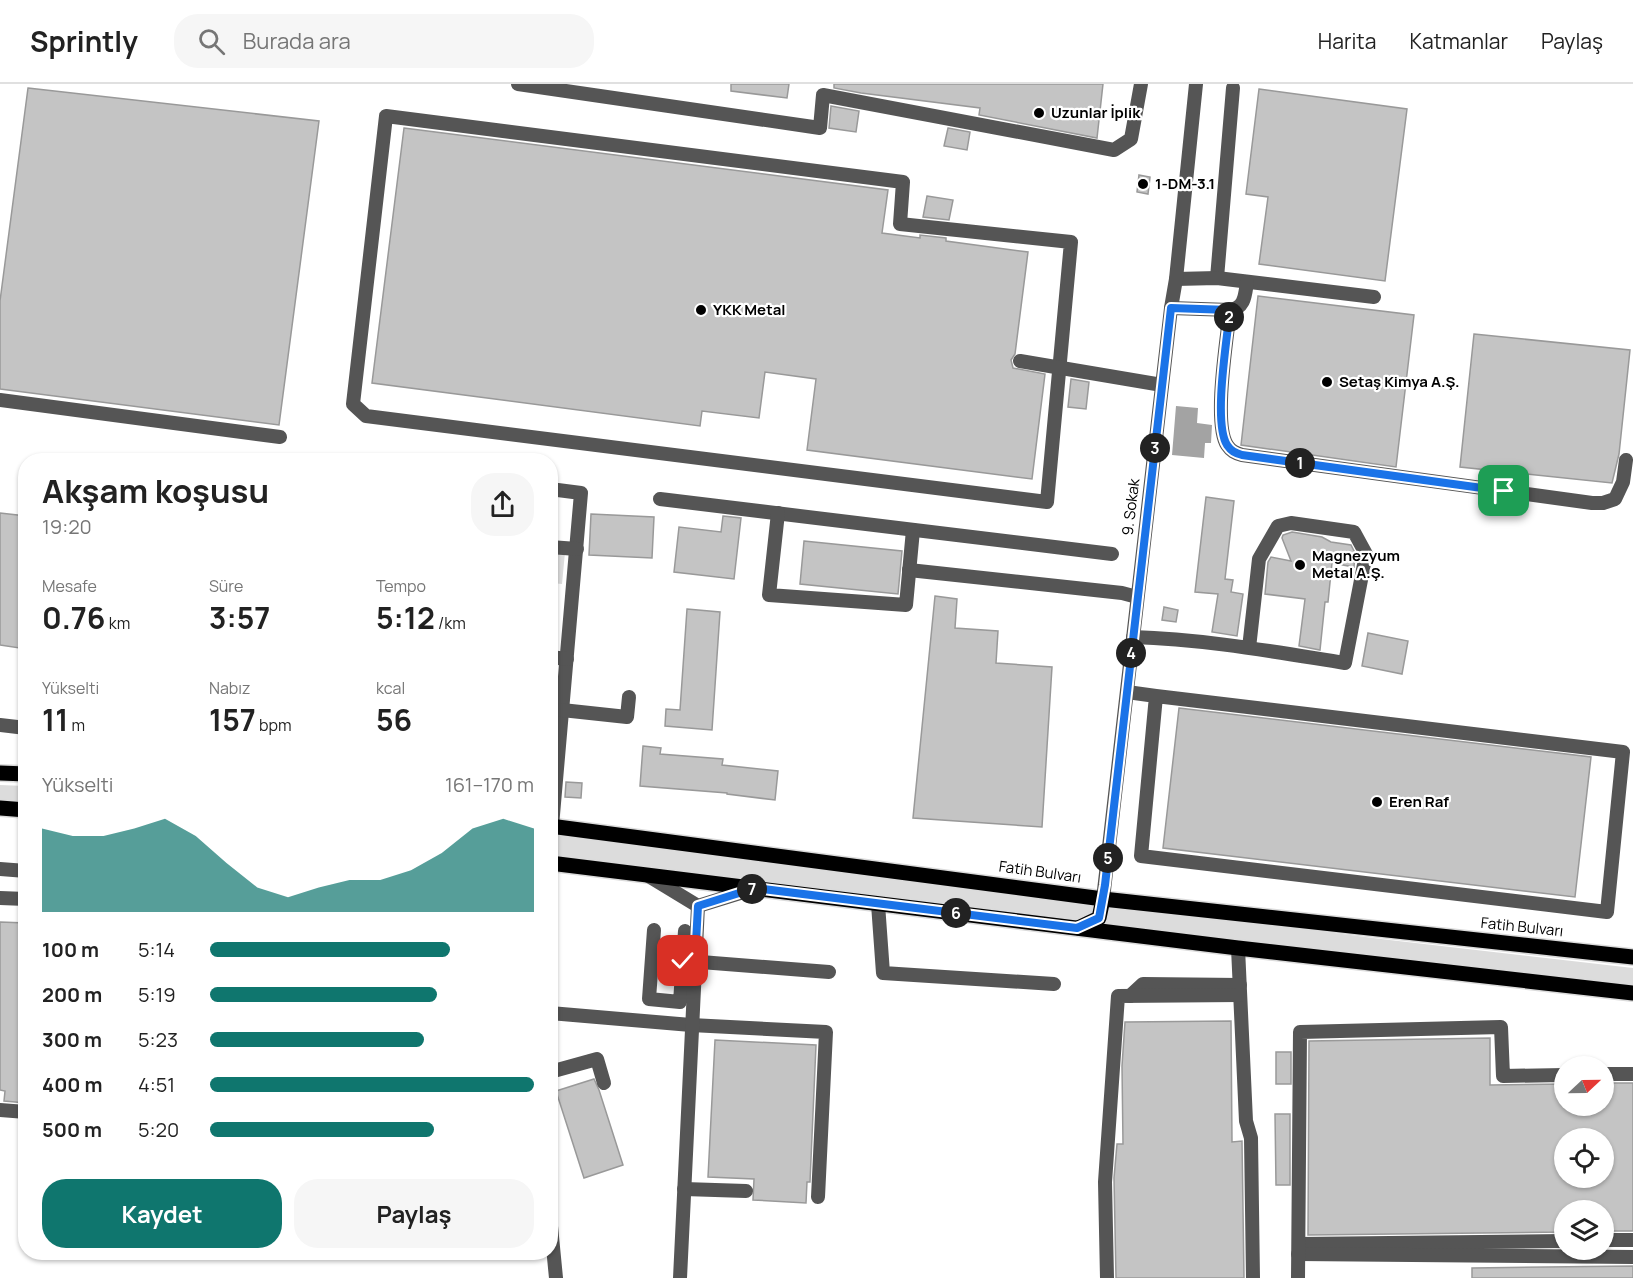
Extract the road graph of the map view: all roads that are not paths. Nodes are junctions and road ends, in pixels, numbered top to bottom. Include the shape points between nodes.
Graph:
1 (518, 84) edge
2 (1141, 84) edge
3 (1196, 84) edge
4 (1233, 88) dead end
5 (1217, 278) junction
6 (1176, 279) junction
7 (1247, 282) junction
8 (1374, 297) dead end
9 (1171, 308) junction
10 (1230, 310) junction
11 (1020, 362) dead end
12 (1060, 368) junction
13 (1162, 385) junction
14 (0, 400) edge
15 (280, 436) dead end
16 (1626, 460) dead end
17 (558, 490) edge
18 (660, 499) dead end
19 (778, 513) junction
20 (913, 530) junction
21 (558, 548) edge
22 (577, 549) junction
23 (1112, 554) dead end
24 (909, 570) junction
25 (1137, 597) junction
26 (1133, 637) junction
27 (1249, 648) junction
28 (558, 658) edge
29 (567, 659) junction
30 (1127, 692) junction
31 (1156, 696) junction
32 (629, 697) dead end
33 (562, 710) junction
34 (0, 725) edge
35 (18, 727) edge
36 (558, 752) edge
37 (0, 773) edge
38 (18, 774) edge
39 (0, 808) edge
40 (18, 809) edge
41 (558, 827) edge
42 (558, 864) edge
43 (0, 869) edge
44 (18, 870) edge
45 (647, 875) junction
46 (755, 888) junction
47 (0, 898) edge
48 (1103, 898) junction
49 (18, 899) edge
50 (878, 904) junction
51 (698, 906) junction
52 (1077, 928) junction
53 (654, 930) dead end
54 (685, 931) dead end
55 (1238, 948) junction
56 (1633, 957) edge
57 (689, 961) junction
58 (830, 972) dead end
59 (1054, 984) dead end
60 (1240, 990) junction
61 (1633, 993) edge
62 (558, 1014) edge
63 (691, 1025) junction
64 (558, 1070) edge
65 (1614, 1074) edge
66 (1633, 1074) edge
67 (1554, 1075) edge
68 (604, 1083) dead end
69 (0, 1110) edge
70 (18, 1111) edge
71 (684, 1189) junction
72 (746, 1191) dead end
73 (818, 1197) dead end
74 (1614, 1240) edge
75 (1633, 1240) edge
76 (1554, 1241) edge
77 (1299, 1249) junction
78 (1633, 1257) edge
79 (554, 1260) edge
80 (556, 1278) edge
81 (680, 1278) edge
82 (1107, 1278) edge
83 (1253, 1278) edge
84 (1298, 1278) edge

1 - 2 street via 820,128 823,95 1114,150 1131,139
3 - 6 street, 9. Sokak
4 - 5 street
5 - 6 street
5 - 7 street
6 - 9 street, 9. Sokak
7 - 8 street
7 - 10 street via 1241,307
9 - 10 street
9 - 13 street, 9. Sokak
10 - 16 street via 1220,421 1226,444 1233,452 1604,504 1615,499 1623,482
11 - 12 street
12 - 12 street via 1071,242 900,224 903,182 386,116 353,404 366,416 1047,502
12 - 13 street
13 - 25 street, 9. Sokak
14 - 15 street
17 - 22 street via 581,493
18 - 19 street
19 - 20 street
19 - 24 street via 770,595 906,605
20 - 23 street
20 - 24 street
21 - 22 street
22 - 29 street
24 - 25 street
25 - 26 street, 9. Sokak
26 - 27 street
26 - 30 street, 9. Sokak
27 - 27 street via 1259,559 1278,526 1291,524 1354,532 1366,554 1345,663
28 - 29 street
29 - 33 street
30 - 31 street
30 - 48 street, 9. Sokak
31 - 31 street via 1142,856 1607,912 1623,752
32 - 33 street via 627,717
33 - 36 street
34 - 35 street
37 - 38 main road
39 - 40 main road
41 - 48 main road, Fatih Bulvarı
42 - 45 main road
43 - 44 street
45 - 46 main road
45 - 51 street
46 - 50 main road
46 - 51 street
47 - 49 street
48 - 52 main road via 1099,918
48 - 56 main road, Fatih Bulvarı
50 - 52 main road
50 - 59 street via 883,973
51 - 57 street
52 - 55 main road
53 - 57 street via 648,999 680,1002
54 - 57 street
55 - 60 street
55 - 61 main road
57 - 58 street
57 - 63 street
60 - 82 street via 1118,996 1105,1182
60 - 83 street via 1246,1120 1251,1138
62 - 63 street
63 - 71 street
63 - 73 street via 826,1032
64 - 68 street via 597,1059
65 - 66 street
67 - 77 street via 1503,1076 1501,1027 1300,1032
69 - 70 street
71 - 72 street
71 - 81 street
74 - 75 street
76 - 77 street
77 - 78 street
77 - 84 street
79 - 80 street

